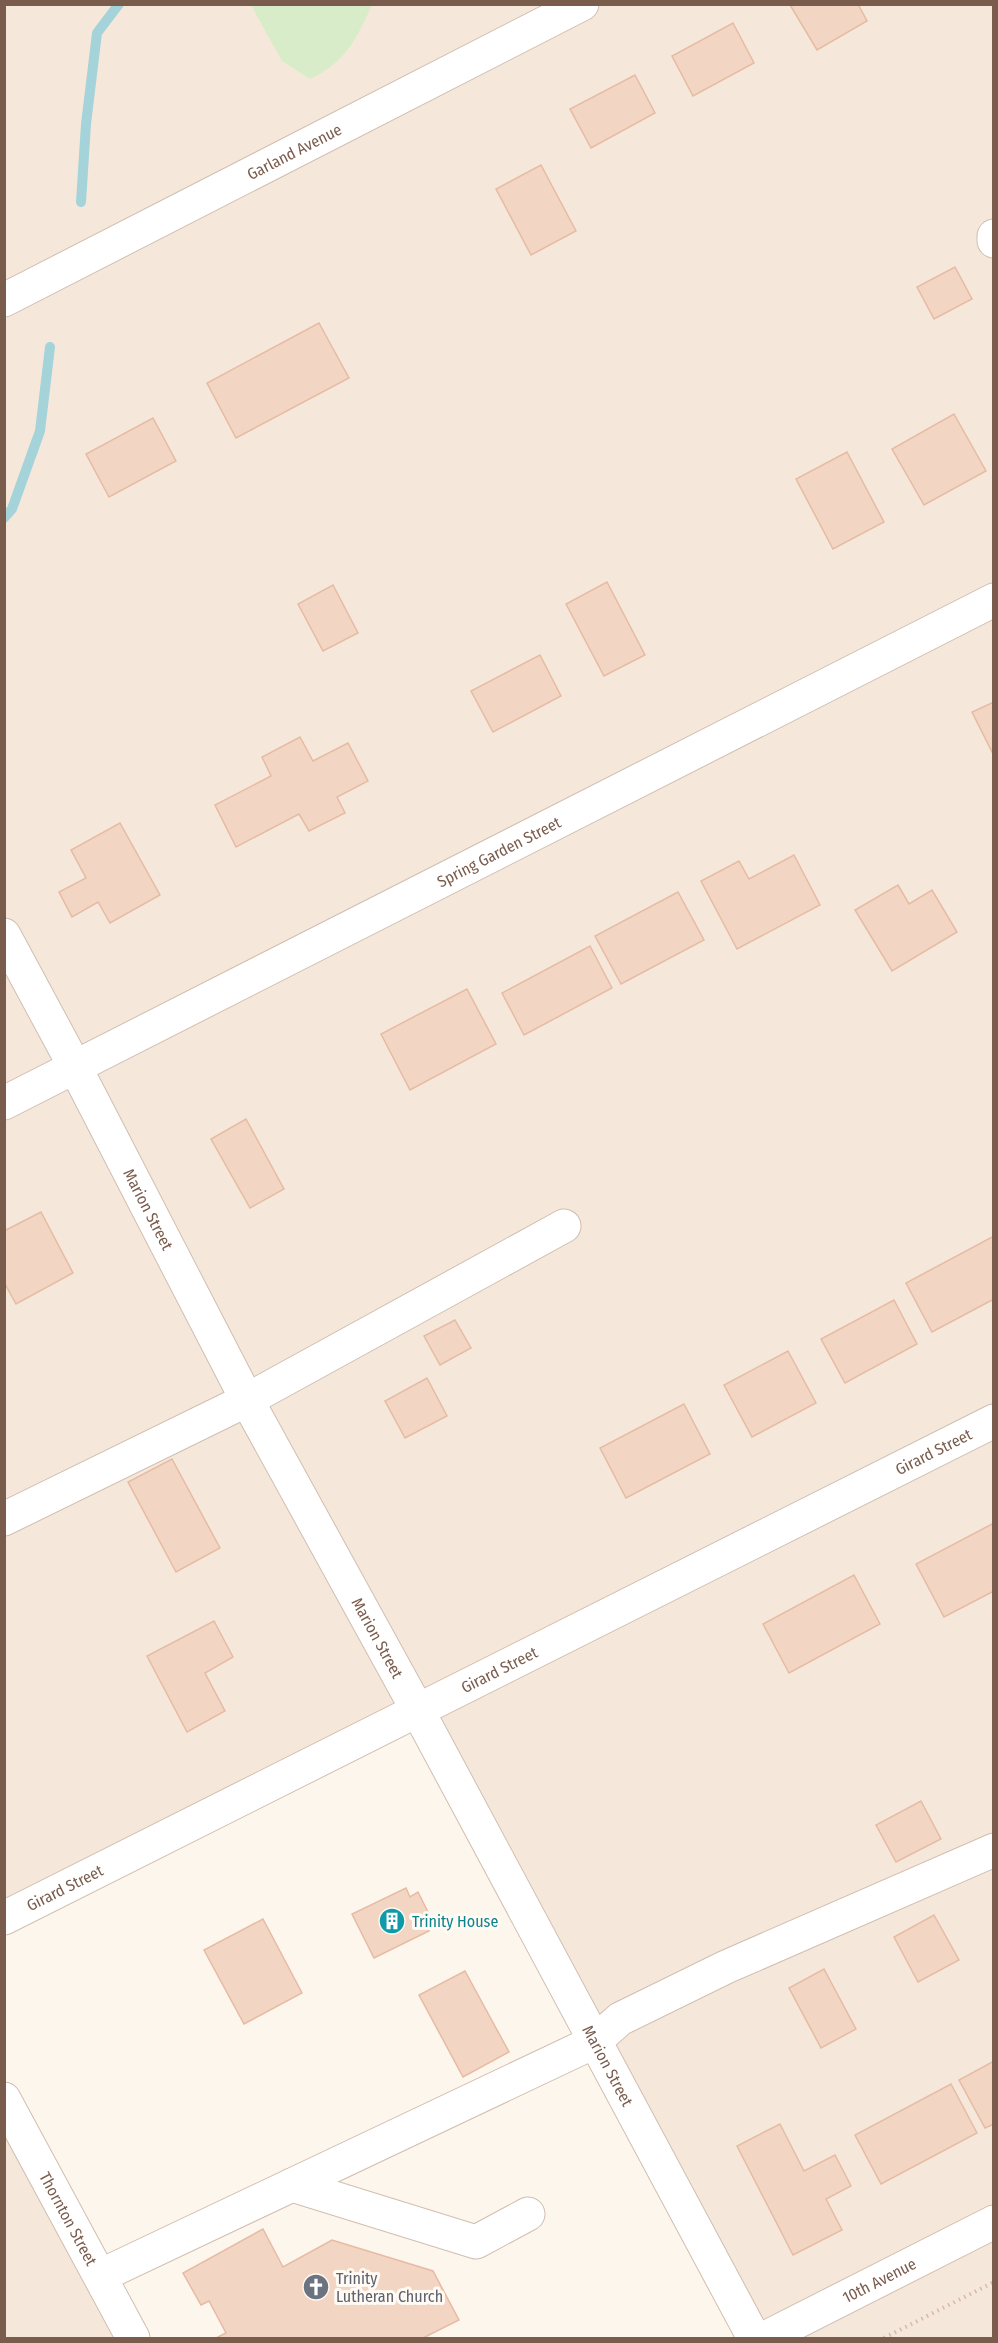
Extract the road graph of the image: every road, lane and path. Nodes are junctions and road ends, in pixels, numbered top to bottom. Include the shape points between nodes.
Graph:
1 (582, 4) edge
2 (993, 236) edge
3 (993, 241) edge
4 (4, 300) edge
5 (993, 600) edge
6 (4, 935) edge
7 (75, 1066) junction
8 (4, 1102) edge
9 (564, 1226) dead end
10 (247, 1400) junction
11 (993, 1421) edge
12 (4, 1519) edge
13 (418, 1711) junction
14 (993, 1850) edge
15 (4, 1918) edge
16 (594, 2042) junction
17 (4, 2099) edge
18 (292, 2185) junction
19 (528, 2214) dead end
20 (993, 2222) edge
21 (100, 2276) junction
22 (993, 2282) edge
23 (134, 2338) edge
24 (754, 2338) edge
25 (765, 2338) edge
26 (884, 2338) edge

1 - 4 street, Garland Avenue
2 - 3 street
5 - 7 street, Spring Garden Street
6 - 7 street, Marion Street
7 - 8 street, Spring Garden Street
7 - 10 street, Marion Street
9 - 10 street
10 - 12 street
10 - 13 street, Marion Street
11 - 13 street, Girard Street
13 - 15 street, Girard Street
13 - 16 street, Marion Street
14 - 16 street via 716,1972 620,2019
16 - 18 street
16 - 24 street, Marion Street
17 - 21 street, Thornton Street
18 - 19 street via 476,2242
18 - 21 street
20 - 25 street, 10th Avenue
21 - 23 street, Thornton Street
22 - 26 path

